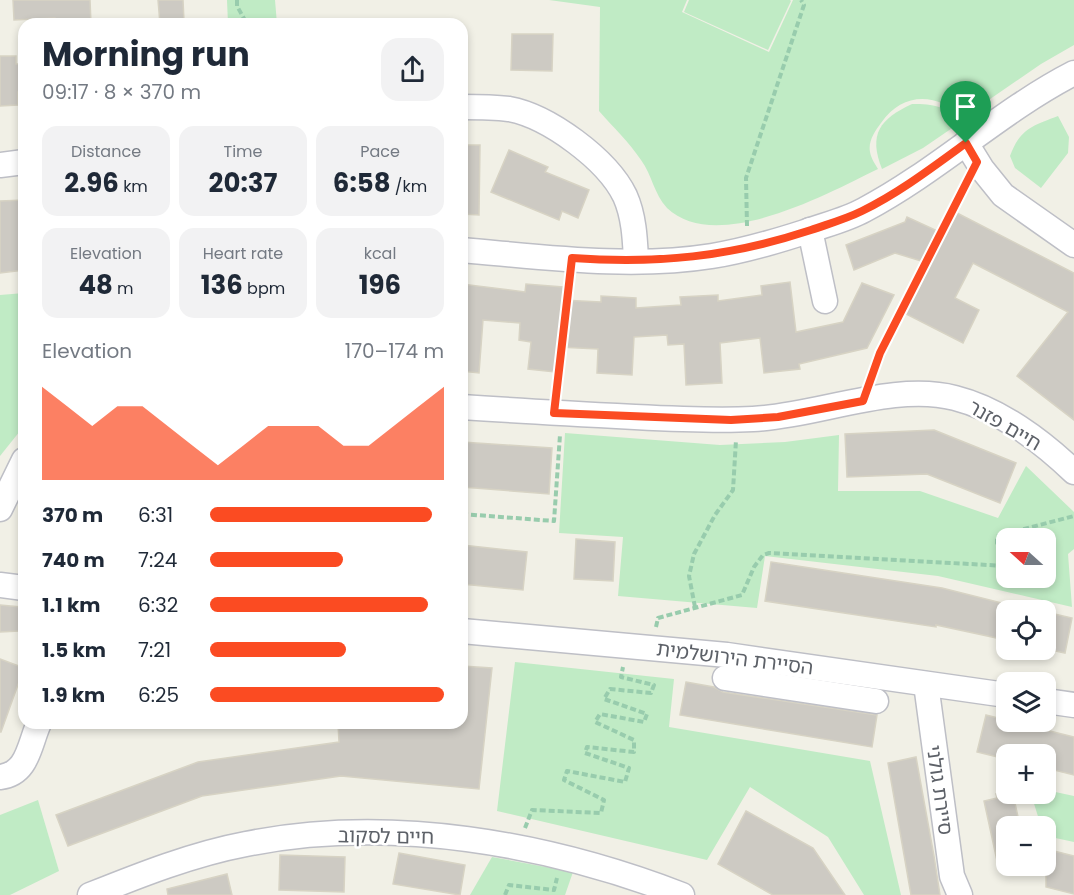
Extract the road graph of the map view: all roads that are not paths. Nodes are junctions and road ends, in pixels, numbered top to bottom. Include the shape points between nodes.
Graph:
1 (1074, 73) edge
2 (468, 107) edge
3 (971, 153) junction
4 (18, 163) edge
5 (0, 165) edge
6 (810, 230) junction
7 (1074, 246) edge
8 (468, 250) edge
9 (636, 260) junction
10 (825, 301) dead end
11 (468, 408) edge
12 (18, 469) edge
13 (1074, 472) edge
14 (6, 488) edge
15 (0, 509) edge
16 (0, 585) edge
17 (18, 587) edge
18 (468, 632) edge
19 (725, 678) dead end
20 (803, 678) junction
21 (926, 684) junction
22 (996, 694) edge
23 (876, 701) dead end
24 (1056, 702) edge
25 (1074, 705) edge
26 (37, 729) edge
27 (0, 777) edge
28 (90, 895) edge
29 (682, 895) edge
30 (960, 895) edge

1 - 3 street via 1046,87
2 - 9 street via 509,109 553,126 570,138 604,169 624,195 636,238
3 - 6 street via 863,211
3 - 7 street via 1003,195
4 - 5 street
6 - 9 street via 711,256
6 - 10 street
8 - 9 street
11 - 13 street, חיים פזנר via 737,420 778,417 914,393 956,398 989,411 1056,455
12 - 14 street
14 - 15 street
16 - 17 street
18 - 20 street, הסיירת הירושלמית via 653,648
19 - 20 street
20 - 21 street, הסיירת הירושלמית
20 - 23 street
21 - 22 street, הסיירת הירושלמית
21 - 30 street, סיירת גולני via 952,876
24 - 25 street
26 - 27 street via 21,770
28 - 29 street, חיים לסקוב via 232,847 289,837 398,833 468,839 562,858

